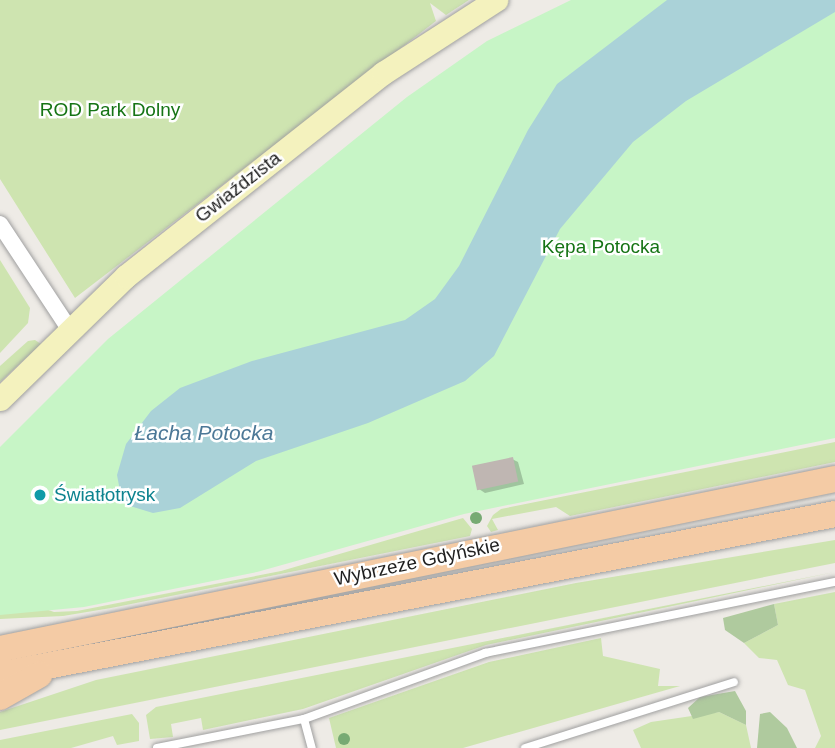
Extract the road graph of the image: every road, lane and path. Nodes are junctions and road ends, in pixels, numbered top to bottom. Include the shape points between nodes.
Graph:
1 (496, 0) edge
2 (0, 224) edge
3 (70, 330) junction
4 (0, 399) edge
5 (835, 479) edge
6 (835, 514) edge
7 (835, 582) edge
8 (0, 631) edge
9 (65, 636) junction
10 (0, 649) edge
11 (59, 664) junction
12 (0, 676) edge
13 (734, 682) dead end
14 (0, 697) edge
15 (304, 719) junction
16 (157, 748) edge
17 (312, 748) edge
18 (525, 748) edge

1 - 3 street, Gwiaździsta via 383,73 126,276
2 - 3 street
3 - 4 street, Gwiaździsta
5 - 9 main road, Wybrzeże Gdyńskie
6 - 11 main road, Wybrzeże Gdyńskie
7 - 15 lane via 485,653
8 - 9 main road
9 - 10 main road, Wybrzeże Gdyńskie
11 - 12 main road, Wybrzeże Gdyńskie
11 - 14 main road
13 - 18 lane
15 - 16 lane
15 - 17 lane

